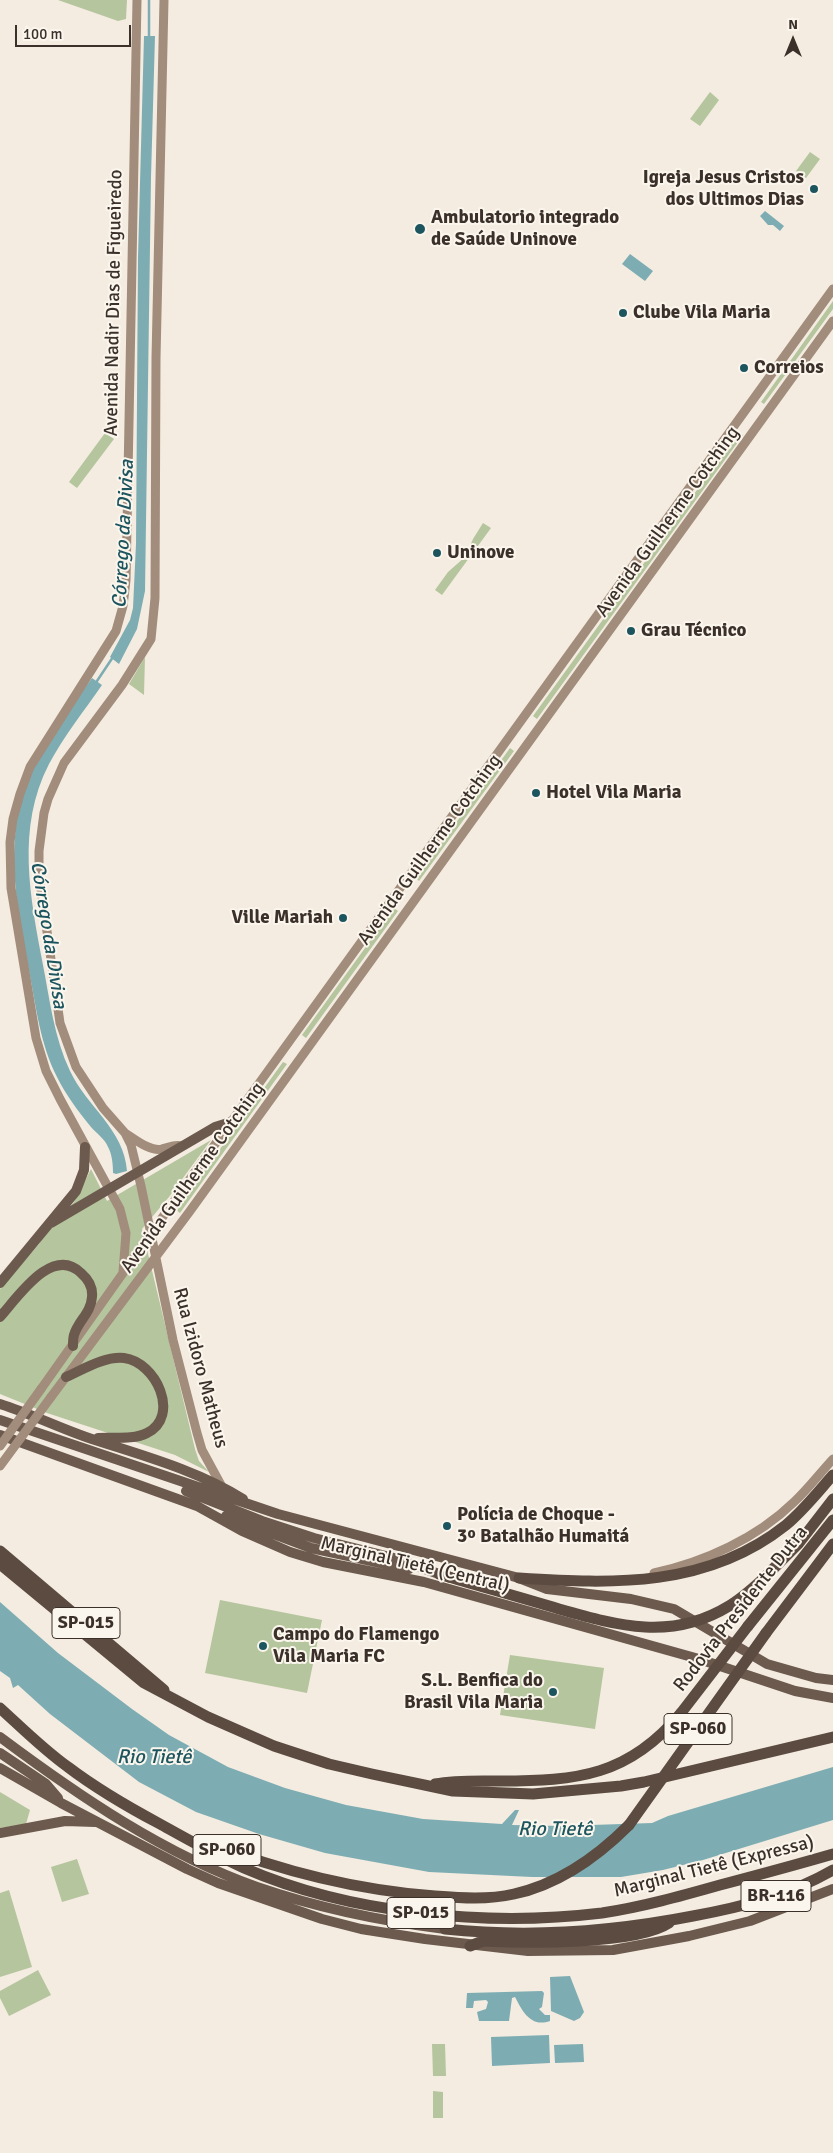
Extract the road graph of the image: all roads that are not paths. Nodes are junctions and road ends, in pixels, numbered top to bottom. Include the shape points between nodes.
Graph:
1 (137, 0) edge
2 (164, 0) edge
3 (833, 289) edge
4 (833, 321) edge
5 (231, 1122) junction
6 (125, 1133) junction
7 (182, 1146) junction
8 (85, 1147) junction
9 (138, 1172) junction
10 (109, 1189) junction
11 (51, 1223) junction
12 (150, 1235) junction
13 (156, 1257) junction
14 (123, 1274) junction
15 (0, 1282) edge
16 (0, 1317) edge
17 (73, 1346) junction
18 (66, 1377) junction
19 (0, 1397) edge
20 (0, 1404) edge
21 (12, 1408) junction
22 (0, 1420) edge
23 (0, 1436) edge
24 (91, 1438) junction
25 (0, 1446) edge
26 (112, 1459) junction
27 (833, 1459) edge
28 (0, 1466) edge
29 (833, 1475) edge
30 (221, 1485) junction
31 (833, 1499) edge
32 (198, 1506) junction
33 (259, 1508) junction
34 (833, 1520) edge
35 (833, 1546) edge
36 (0, 1551) edge
37 (0, 1564) edge
38 (444, 1576) junction
39 (519, 1578) junction
40 (612, 1582) junction
41 (833, 1680) edge
42 (171, 1696) junction
43 (833, 1698) edge
44 (0, 1708) edge
45 (0, 1737) edge
46 (833, 1737) edge
47 (0, 1753) edge
48 (0, 1768) edge
49 (426, 1785) junction
50 (61, 1803) junction
51 (100, 1822) junction
52 (0, 1833) edge
53 (186, 1839) junction
54 (833, 1854) edge
55 (833, 1870) edge
56 (833, 1889) edge
57 (668, 1900) junction
58 (673, 1920) junction
59 (445, 1929) junction
60 (470, 1946) junction

1 - 8 main road, Avenida Nadir Dias de Figueiredo via 127,570 123,606 116,631 30,767 17,804 10,842 11,888 36,1038 46,1071
2 - 6 main road via 156,358 155,598 151,639 122,685 64,763 48,799 39,851 41,895 60,1023 76,1067 87,1086
3 - 5 main road, Avenida Guilherme Cotching
4 - 13 main road, Avenida Guilherme Cotching
5 - 7 highway via 215,1127
5 - 12 main road, Avenida Guilherme Cotching
6 - 7 main road via 156,1150 173,1144
6 - 9 main road
7 - 9 highway
8 - 10 main road, Avenida Nadir Dias de Figueiredo
8 - 11 highway via 80,1184
9 - 10 highway
9 - 12 main road
10 - 11 highway
10 - 14 main road, Avenida Nadir Dias de Figueiredo via 120,1209 126,1233
11 - 15 highway
12 - 13 main road, Rua Izidoro Matheus
12 - 14 main road, Avenida Guilherme Cotching
13 - 18 main road, Avenida Guilherme Cotching
13 - 30 main road, Rua Izidoro Matheus via 197,1433 202,1450
14 - 17 main road, Avenida Guilherme Cotching
16 - 17 highway via 39,1274 50,1267 61,1265 79,1270 87,1278 92,1296 85,1317 74,1334
17 - 25 main road, Avenida Guilherme Cotching, bridge
18 - 24 highway via 99,1362 124,1358 139,1364 159,1386 164,1412 154,1428 145,1434
18 - 28 main road, Avenida Guilherme Cotching, bridge
19 - 21 highway
20 - 21 highway
21 - 24 highway
22 - 26 highway
23 - 32 highway, Marginal Tietê (Central)
24 - 30 highway
26 - 33 highway
26 - 38 highway via 262,1521 394,1558
27 - 40 main road via 794,1502 742,1540 688,1564
29 - 40 highway via 786,1524 732,1558 672,1576
30 - 33 highway
31 - 38 highway, bridge via 799,1543 730,1606 675,1626 621,1626
32 - 38 highway via 311,1548
32 - 43 highway, Marginal Tietê (Central) via 242,1531 323,1562 424,1582 699,1659 795,1691
33 - 39 highway
34 - 49 highway, Rodovia Presidente Dutra / SP-060, bridge via 682,1714 649,1746 623,1763 580,1776
35 - 53 highway, Rodovia Presidente Dutra / SP-060, bridge via 766,1633 629,1825 574,1871 514,1894 454,1898 376,1889 268,1864 200,1840
36 - 42 highway, SP-015
37 - 42 highway, SP-015 via 128,1671 156,1691
39 - 40 highway
39 - 41 highway via 547,1589 631,1599 674,1609 767,1664
42 - 49 highway, SP-015 via 208,1717 274,1746 329,1764
44 - 53 highway, Marginal Tietê (Expressa) / SP-015 via 86,1781
45 - 59 highway via 119,1818 163,1844 238,1879 326,1907 390,1922
46 - 49 highway, SP-015 via 621,1786 533,1794 453,1791
47 - 50 highway via 46,1784
48 - 50 highway
50 - 51 highway
51 - 52 highway via 65,1821
51 - 60 highway via 218,1883 308,1915 361,1929
53 - 57 highway, Marginal Tietê (Expressa) / SP-015 via 244,1868 289,1884 410,1911 476,1918 547,1918 602,1913
54 - 57 highway, Marginal Tietê (Expressa) / SP-015
55 - 58 highway, BR-116 via 788,1893
56 - 60 highway via 750,1922 613,1950 528,1951
57 - 59 highway via 653,1910 577,1923 469,1925
58 - 59 highway via 574,1933
58 - 60 highway via 658,1930 630,1935 570,1942 483,1941

